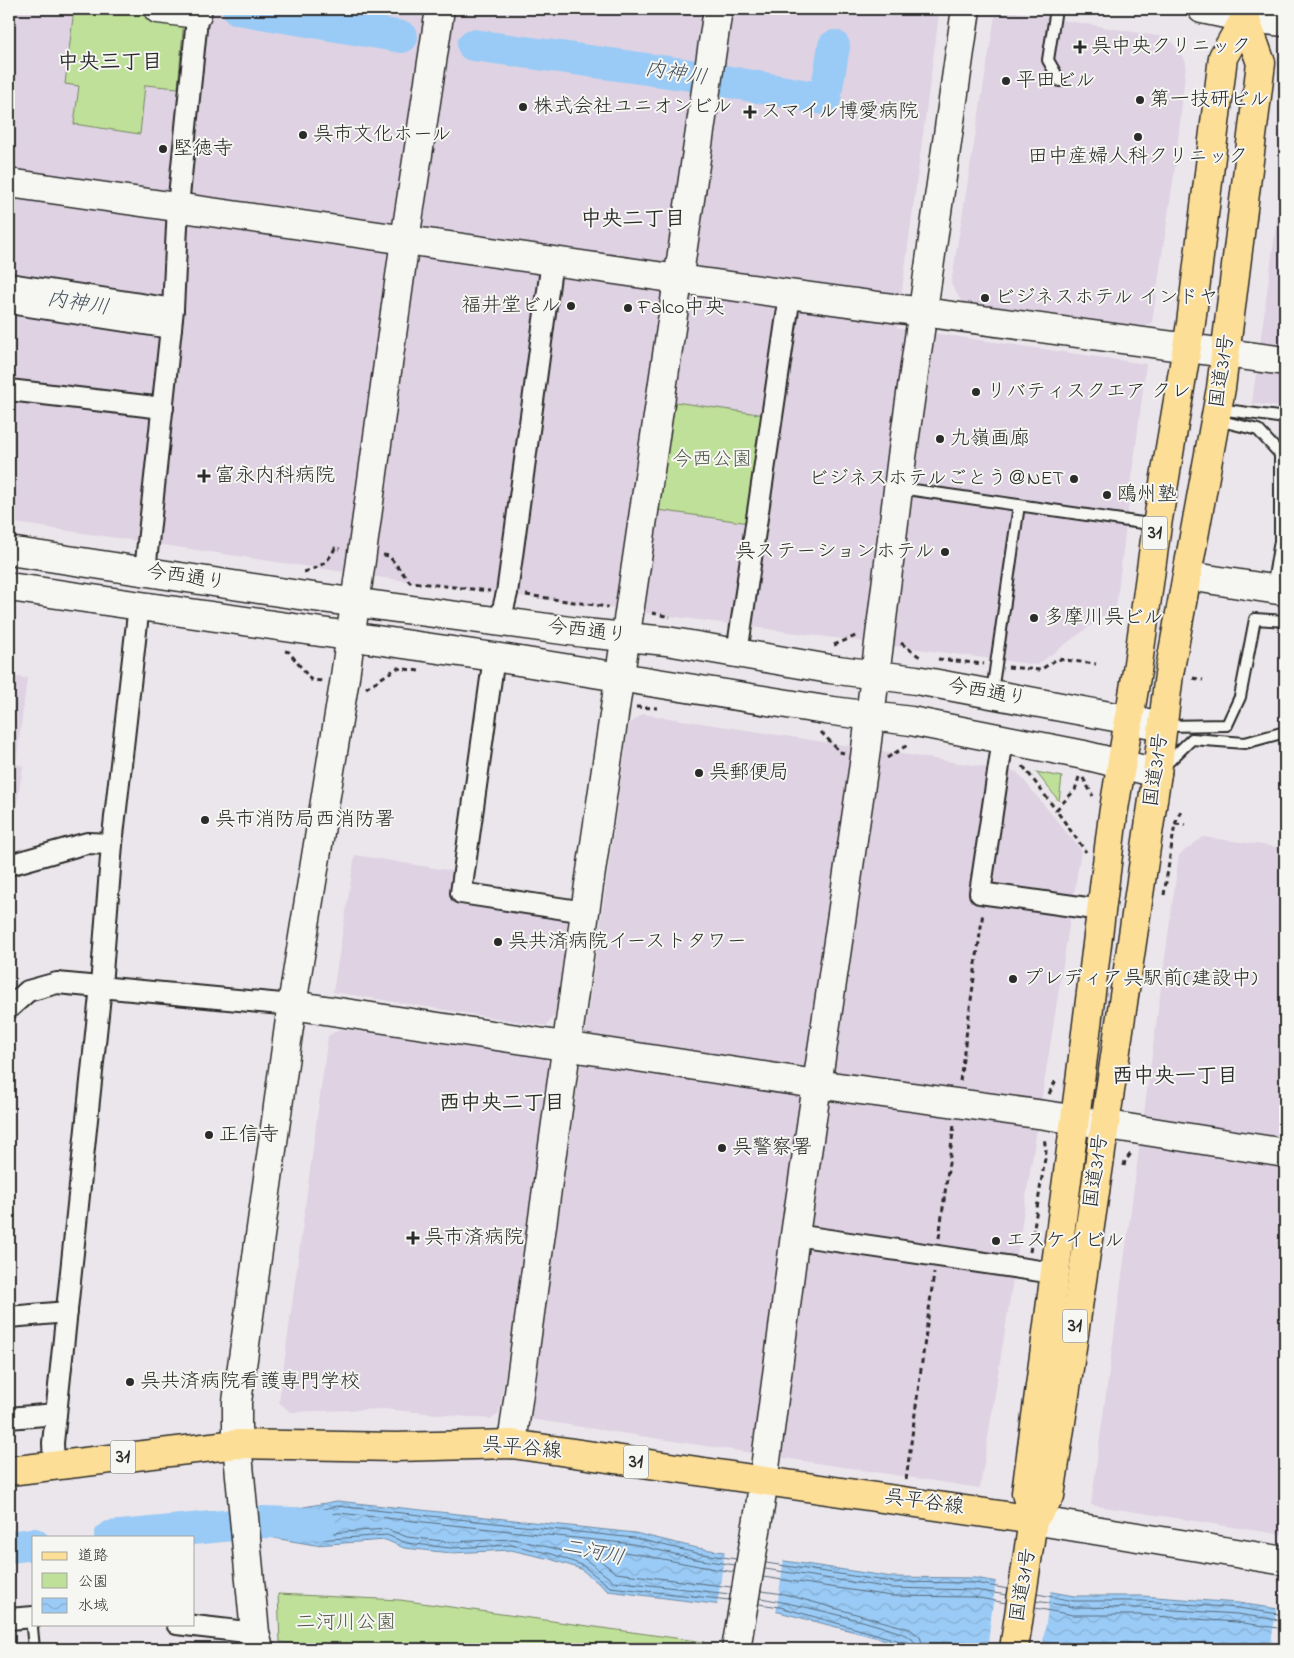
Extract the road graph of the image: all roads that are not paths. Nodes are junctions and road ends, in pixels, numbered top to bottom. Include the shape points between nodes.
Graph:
1 (158, 9) edge
2 (440, 9) edge
3 (718, 9) edge
4 (966, 9) edge
5 (1056, 9) edge
6 (1202, 9) edge
7 (198, 11) edge
8 (1246, 13) edge
9 (1285, 22) edge
10 (1060, 82) dead end
11 (9, 183) edge
12 (178, 206) junction
13 (405, 240) junction
14 (552, 261) junction
15 (678, 279) junction
16 (9, 284) edge
17 (790, 294) junction
18 (9, 303) edge
19 (923, 313) junction
20 (172, 318) junction
21 (1186, 349) junction
22 (1225, 353) junction
23 (1285, 362) edge
24 (9, 390) edge
25 (162, 408) junction
26 (1217, 415) junction
27 (1285, 418) edge
28 (898, 488) junction
29 (1019, 505) junction
30 (1157, 525) junction
31 (9, 550) edge
32 (145, 571) junction
33 (1188, 576) junction
34 (9, 587) edge
35 (1279, 590) edge
36 (355, 602) junction
37 (139, 605) junction
38 (500, 621) junction
39 (1285, 621) edge
40 (350, 637) junction
41 (626, 637) junction
42 (737, 653) junction
43 (494, 657) junction
44 (874, 674) junction
45 (621, 677) junction
46 (992, 693) junction
47 (868, 716) junction
48 (1128, 719) junction
49 (1163, 726) junction
50 (1285, 732) edge
51 (1003, 739) junction
52 (1122, 765) junction
53 (1157, 773) junction
54 (112, 844) junction
55 (9, 865) edge
56 (1100, 910) junction
57 (585, 912) junction
58 (101, 986) junction
59 (292, 1006) junction
60 (9, 1008) edge
61 (566, 1046) junction
62 (816, 1084) junction
63 (1074, 1121) junction
64 (1104, 1126) junction
65 (1285, 1153) edge
66 (795, 1235) junction
67 (1043, 1272) junction
68 (67, 1312) junction
69 (9, 1317) edge
70 (56, 1414) junction
71 (9, 1418) edge
72 (512, 1444) junction
73 (238, 1455) junction
74 (54, 1465) junction
75 (9, 1471) edge
76 (761, 1494) junction
77 (1031, 1533) junction
78 (1285, 1561) edge
79 (32, 1617) edge
80 (9, 1619) edge
81 (33, 1626) edge
82 (186, 1626) edge
83 (257, 1641) edge
84 (34, 1649) edge
85 (736, 1649) edge
86 (1014, 1649) edge

1 - 7 street
2 - 13 street
3 - 15 street
4 - 19 street
5 - 10 lane via 1048,60
6 - 8 street
7 - 12 street
8 - 9 street
8 - 21 main road, 国道31号 / 31 via 1222,57
8 - 22 main road, 国道31号 / 31 via 1261,63
11 - 12 street
12 - 13 street
12 - 20 street
13 - 14 street
13 - 36 street
14 - 15 street
14 - 38 street via 507,593
15 - 17 street
15 - 41 street
16 - 20 street
17 - 19 street
17 - 42 street
18 - 20 street
19 - 21 street
19 - 28 street
20 - 25 street
21 - 22 street
21 - 30 main road, 国道31号 / 31
22 - 23 street
22 - 26 main road, 国道31号 / 31
24 - 25 street
25 - 32 street
26 - 27 lane
26 - 33 main road, 国道31号 / 31
26 - 35 lane via 1258,430 1280,454
28 - 29 lane
28 - 44 street
29 - 30 lane
29 - 46 lane
30 - 48 main road, 国道31号 / 31
31 - 32 street, 今西通り
32 - 36 street, 今西通り
33 - 35 street
33 - 49 main road, 国道31号 / 31 via 1169,674
34 - 37 street, 今西通り
36 - 38 street, 今西通り
36 - 40 street
37 - 40 street, 今西通り
37 - 54 street
38 - 41 street, 今西通り
39 - 49 lane via 1255,619 1240,697 1227,725
40 - 43 street, 今西通り
40 - 59 street
41 - 42 street, 今西通り
41 - 45 street
42 - 44 street, 今西通り
43 - 45 street, 今西通り
43 - 57 street via 461,893
44 - 46 street, 今西通り
44 - 47 street
45 - 47 street, 今西通り
45 - 57 street
46 - 48 street, 今西通り
47 - 51 street, 今西通り
47 - 62 street via 865,756
48 - 49 street, 今西通り
48 - 52 main road, 国道31号 / 31
49 - 53 main road, 国道31号 / 31
50 - 53 lane via 1245,743 1192,739
51 - 52 street, 今西通り
51 - 56 street via 980,893
52 - 53 street, 今西通り
52 - 56 main road, 国道31号 / 31
53 - 64 main road, 国道31号 / 31
54 - 55 street via 87,843
54 - 58 street
56 - 63 main road, 国道31号 / 31
57 - 61 street
58 - 59 street
58 - 60 street via 57,983 28,991
58 - 68 street
59 - 61 street
59 - 73 street via 237,1402
61 - 62 street
61 - 72 street
62 - 63 street
62 - 66 street
63 - 64 street
63 - 67 main road, 国道31号 / 31
64 - 65 street
64 - 77 main road, 国道31号 / 31 via 1050,1496
66 - 67 street
66 - 76 street
67 - 77 main road, 国道31号 / 31 via 1026,1493
68 - 69 street
68 - 70 street
70 - 71 street
70 - 74 street
72 - 73 main road, 呉平谷線 / 31
72 - 76 main road, 呉平谷線 / 31
73 - 74 main road, 呉平谷線 / 31
73 - 83 street
74 - 75 main road, 呉平谷線 / 31
76 - 77 main road, 呉平谷線 / 31 via 904,1500
76 - 85 street
77 - 78 street
77 - 86 main road, 国道31号 / 31
79 - 80 street
81 - 84 lane
82 - 83 street

